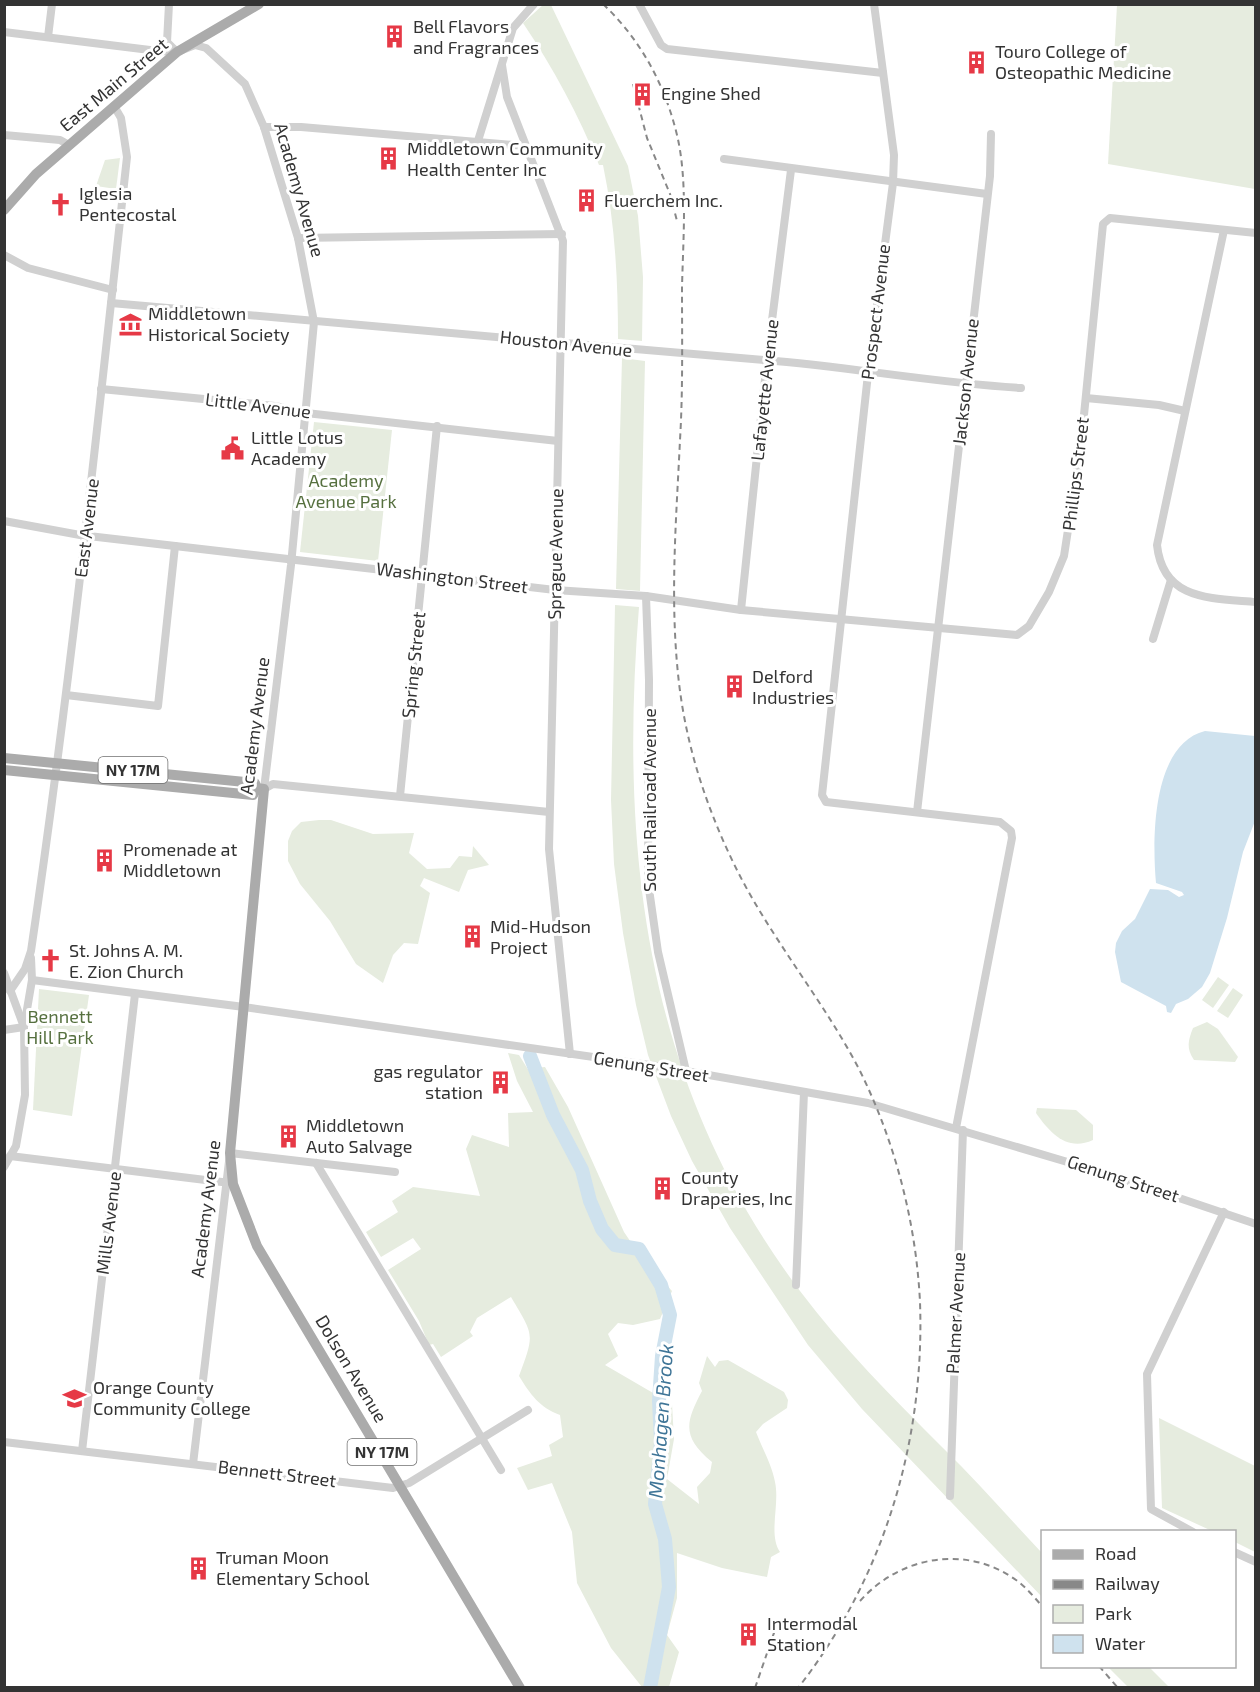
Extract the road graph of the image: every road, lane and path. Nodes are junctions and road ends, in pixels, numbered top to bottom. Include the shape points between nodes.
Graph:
1 (52, 4) edge
2 (169, 4) edge
3 (259, 4) edge
4 (534, 4) edge
5 (639, 4) edge
6 (874, 4) edge
7 (4, 32) edge
8 (48, 37) junction
9 (177, 52) junction
10 (502, 65) junction
11 (883, 73) junction
12 (114, 106) junction
13 (264, 127) junction
14 (991, 134) dead end
15 (4, 135) edge
16 (477, 144) junction
17 (69, 145) junction
18 (526, 146) junction
19 (724, 159) dead end
20 (792, 170) junction
21 (892, 183) junction
22 (987, 194) junction
23 (4, 210) edge
24 (1224, 230) junction
25 (1256, 233) edge
26 (562, 234) junction
27 (298, 238) junction
28 (4, 255) edge
29 (113, 290) junction
30 (111, 303) junction
31 (314, 322) junction
32 (560, 343) junction
33 (767, 360) junction
34 (868, 374) junction
35 (967, 385) junction
36 (1021, 388) dead end
37 (101, 389) junction
38 (1086, 398) junction
39 (1185, 411) junction
40 (306, 413) junction
41 (437, 426) junction
42 (558, 441) junction
43 (4, 521) edge
44 (87, 536) junction
45 (176, 546) junction
46 (291, 559) junction
47 (423, 574) junction
48 (1171, 580) junction
49 (555, 590) junction
50 (646, 596) junction
51 (1256, 602) edge
52 (741, 610) junction
53 (841, 619) junction
54 (937, 629) junction
55 (1154, 639) dead end
56 (66, 695) junction
57 (4, 758) edge
58 (59, 763) junction
59 (4, 770) edge
60 (57, 775) junction
61 (260, 789) junction
62 (400, 796) junction
63 (549, 812) junction
64 (918, 812) junction
65 (31, 951) junction
66 (4, 974) edge
67 (32, 980) junction
68 (10, 991) junction
69 (135, 994) junction
70 (244, 1007) junction
71 (24, 1027) junction
72 (4, 1030) edge
73 (570, 1054) junction
74 (686, 1071) junction
75 (804, 1092) junction
76 (960, 1129) junction
77 (230, 1153) junction
78 (10, 1156) junction
79 (316, 1163) junction
80 (4, 1167) edge
81 (116, 1168) junction
82 (395, 1172) dead end
83 (230, 1183) junction
84 (1224, 1212) junction
85 (1256, 1224) edge
86 (796, 1285) dead end
87 (528, 1410) dead end
88 (482, 1440) junction
89 (4, 1442) edge
90 (82, 1451) junction
91 (193, 1464) junction
92 (501, 1470) dead end
93 (403, 1487) junction
94 (950, 1496) dead end
95 (1189, 1530) edge
96 (1236, 1553) edge
97 (1256, 1562) edge
98 (520, 1688) edge

1 - 8 street
2 - 9 street via 167,42
3 - 9 main road, East Main Street
4 - 10 street via 513,28
5 - 11 street via 667,49
6 - 11 street, Prospect Avenue
7 - 8 street
8 - 9 street
9 - 12 main road, East Main Street
9 - 13 street, Academy Avenue via 195,45 206,48 245,84
10 - 16 street
10 - 18 street, Sprague Avenue via 507,97
11 - 21 street, Prospect Avenue via 894,155
12 - 17 main road, East Main Street
12 - 29 street, East Avenue via 128,147
13 - 16 street
13 - 27 street, Academy Avenue
14 - 22 street, Jackson Avenue
15 - 17 street via 60,140
16 - 18 street
17 - 23 main road, East Main Street
18 - 26 street, Sprague Avenue
19 - 20 street
20 - 21 street
20 - 33 street, Lafayette Avenue
21 - 22 street
21 - 34 street, Prospect Avenue
22 - 35 street, Jackson Avenue
24 - 25 street
24 - 38 street, Phillips Street via 1106,219
24 - 39 street
26 - 27 street
26 - 32 street, Sprague Avenue
27 - 31 street, Academy Avenue
28 - 29 street via 28,268
29 - 30 street, East Avenue
30 - 31 street, Houston Avenue
30 - 37 street, East Avenue
31 - 32 street, Houston Avenue
31 - 40 street, Academy Avenue
32 - 33 street, Houston Avenue
32 - 42 street, Sprague Avenue
33 - 34 street, Houston Avenue
33 - 52 street, Lafayette Avenue
34 - 35 street, Houston Avenue
34 - 53 street, Prospect Avenue
35 - 36 street, Houston Avenue
35 - 54 street, Jackson Avenue
37 - 40 street, Little Avenue via 276,406
37 - 44 street, East Avenue
38 - 39 street
38 - 54 street, Phillips Street via 1064,556 1029,626 1021,634 1011,636
39 - 48 street via 1158,538 1160,561
40 - 41 street, Little Avenue
40 - 46 street, Academy Avenue
41 - 42 street, Little Avenue
41 - 47 street, Spring Street
42 - 49 street, Sprague Avenue
43 - 44 street, Washington Street
44 - 45 street, Washington Street
44 - 56 street, East Avenue
45 - 46 street, Washington Street
45 - 56 street via 158,706
46 - 47 street, Washington Street
46 - 61 street, Academy Avenue
47 - 49 street, Washington Street
47 - 62 street, Spring Street
48 - 51 street via 1193,594
48 - 55 street
49 - 50 street, Washington Street
49 - 63 street, Sprague Avenue
50 - 52 street, Washington Street
50 - 74 street, South Railroad Avenue via 648,882 658,952
52 - 53 street, Washington Street
53 - 54 street, Washington Street
53 - 64 street, Prospect Avenue via 824,801
54 - 64 street, Jackson Avenue
56 - 58 street, East Avenue
57 - 58 main road, NY 17M
58 - 60 street, East Avenue
58 - 61 main road, NY 17M via 255,783
59 - 60 main road, NY 17M
60 - 61 main road, NY 17M via 254,795
60 - 65 street, East Avenue
61 - 62 street via 273,784
61 - 70 main road, Academy Avenue / NY 17M
62 - 63 street
63 - 73 street, Sprague Avenue via 549,849
64 - 76 street via 1000,822 1009,828 1012,838
65 - 67 street, East Avenue
65 - 68 street, East Avenue via 25,969
66 - 68 street
67 - 69 street, Genung Street
67 - 71 street, East Avenue
68 - 71 street
69 - 70 street, Genung Street
69 - 81 street, Mills Avenue
70 - 73 street, Genung Street
70 - 77 main road, Academy Avenue / NY 17M
71 - 72 street
71 - 78 street via 25,1095 16,1146
73 - 74 street, Genung Street
74 - 75 street, Genung Street
75 - 76 street, Genung Street via 868,1103
75 - 86 street
76 - 84 street, Genung Street
76 - 94 street, Palmer Avenue
77 - 79 street
77 - 83 main road, Dolson Avenue / NY 17M
78 - 80 street
78 - 81 street
79 - 82 street
79 - 88 street
81 - 83 street
81 - 90 street, Mills Avenue
83 - 91 street, Academy Avenue
83 - 93 main road, Dolson Avenue / NY 17M via 257,1246
84 - 85 street, Genung Street
84 - 95 street via 1147,1374 1152,1509
87 - 88 street
88 - 92 street
88 - 93 street
89 - 90 street, Bennett Street
90 - 91 street, Bennett Street
91 - 93 street, Bennett Street
93 - 98 main road, Dolson Avenue / NY 17M
96 - 97 street

